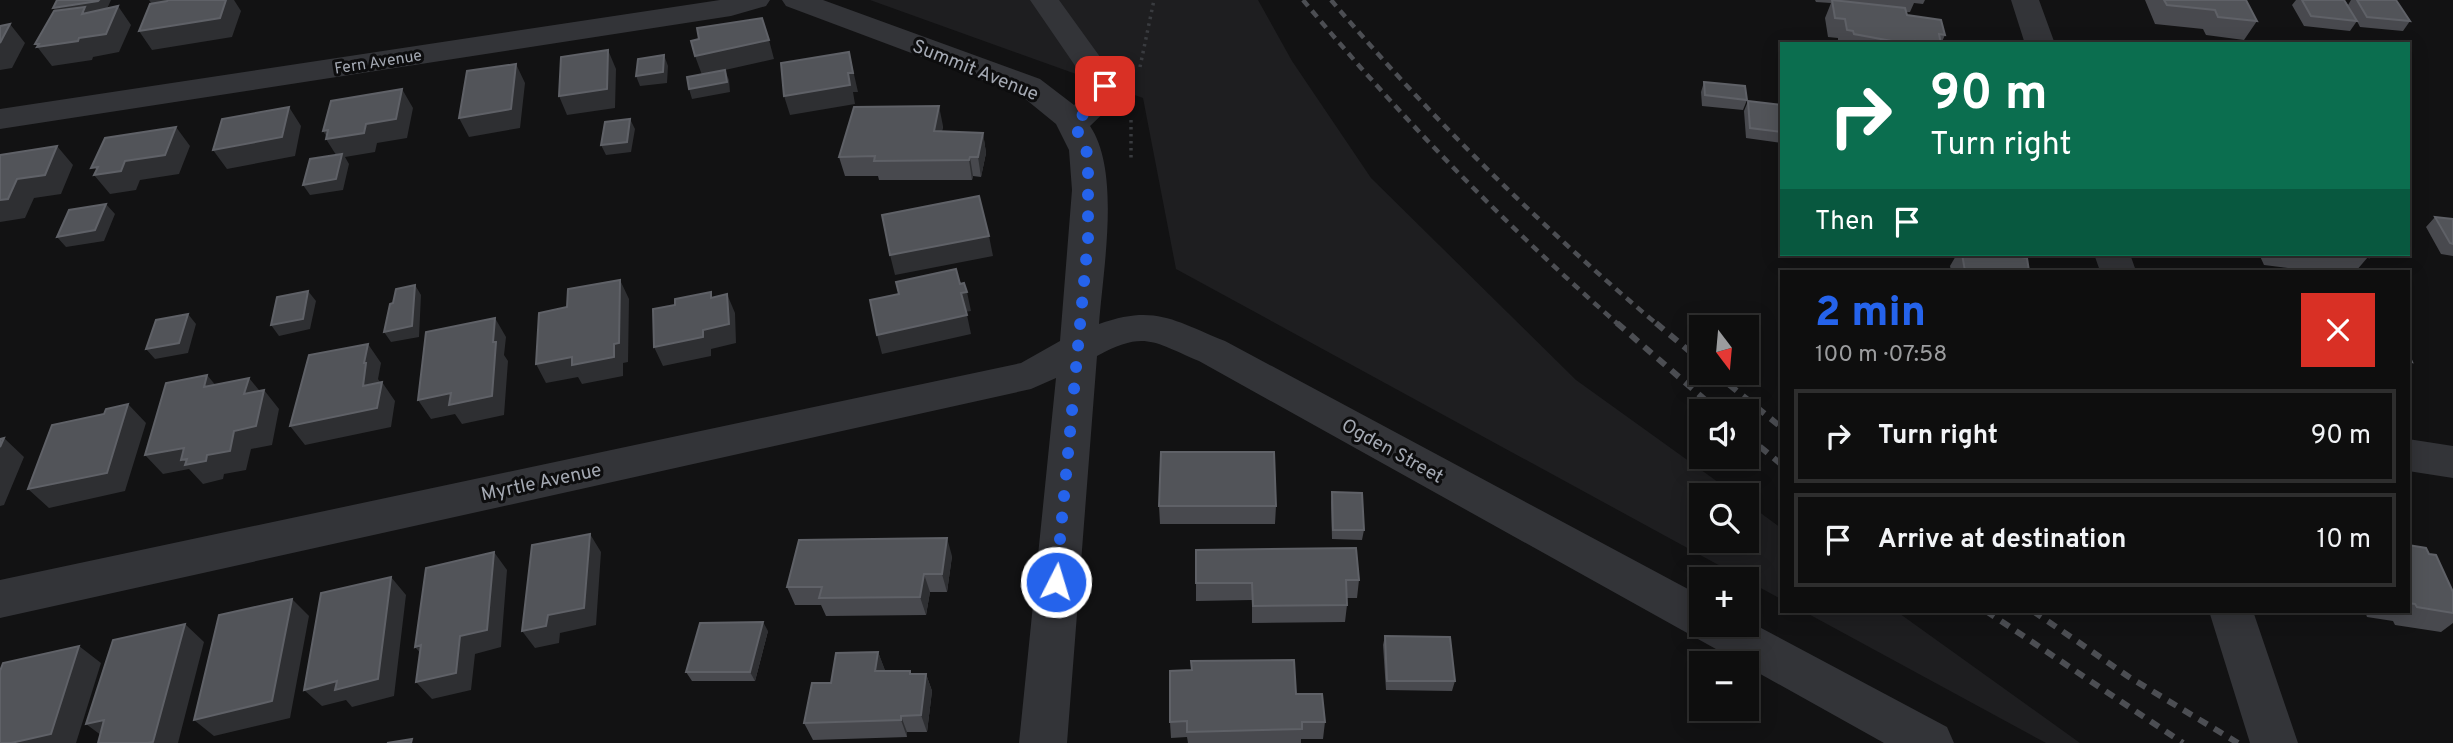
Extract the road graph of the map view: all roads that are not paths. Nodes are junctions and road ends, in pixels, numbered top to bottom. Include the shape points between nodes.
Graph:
1 (756, 0) edge
2 (796, 0) edge
3 (1044, 0) edge
4 (2025, 0) edge
5 (848, 8) edge
6 (2039, 42) edge
7 (0, 119) edge
8 (1074, 123) junction
9 (1076, 349) junction
10 (2410, 455) edge
11 (2453, 461) edge
12 (0, 598) edge
13 (1689, 611) edge
14 (2232, 613) edge
15 (1735, 637) edge
16 (1043, 743) edge
17 (1930, 743) edge
18 (2274, 743) edge

1 - 7 street, Fern Avenue
2 - 5 street, Summit Avenue
3 - 8 street via 1105,86 1105,94
4 - 6 street
5 - 8 street, Summit Avenue via 1028,86
8 - 9 street, Summit Avenue via 1088,155 1088,239
9 - 12 street, Myrtle Avenue via 1031,375
9 - 13 street, Ogden Street via 1122,330 1151,327 1212,351
9 - 16 street, Summit Avenue
10 - 11 street
14 - 18 street
15 - 17 street

